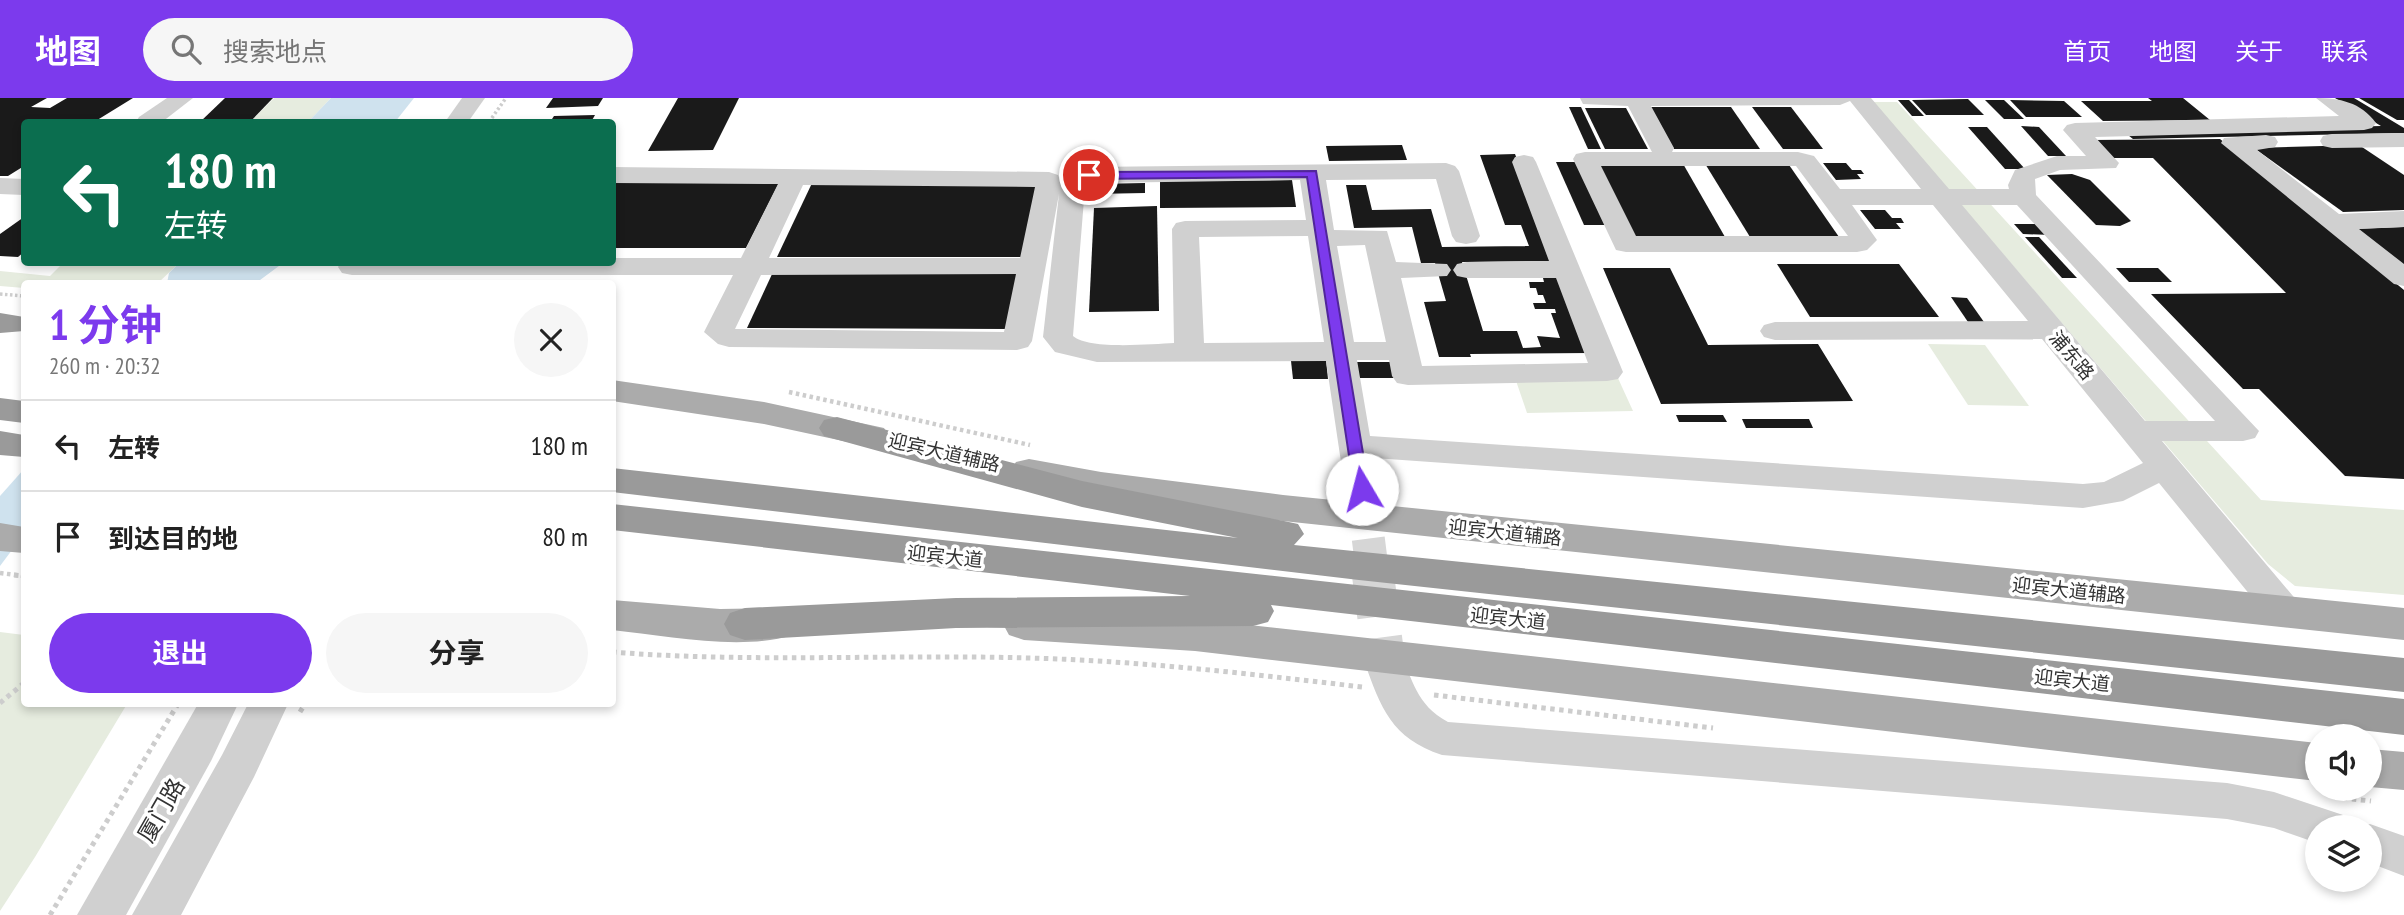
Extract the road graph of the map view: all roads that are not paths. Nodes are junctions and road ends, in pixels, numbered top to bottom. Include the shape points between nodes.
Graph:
1 (182, 98) edge
2 (474, 98) edge
3 (1734, 98) edge
4 (1794, 98) edge
5 (1840, 98) edge
6 (1859, 98) edge
7 (2327, 98) edge
8 (1591, 99) edge
9 (1635, 99) edge
10 (151, 119) edge
11 (458, 119) edge
12 (2393, 140) edge
13 (1662, 148) dead end
14 (2404, 155) edge
15 (1524, 162) dead end
16 (1312, 173) junction
17 (616, 175) edge
18 (794, 177) junction
19 (0, 186) edge
20 (21, 187) edge
21 (1833, 197) junction
22 (1941, 197) junction
23 (2024, 197) junction
24 (2404, 219) edge
25 (2333, 222) junction
26 (1322, 233) junction
27 (1466, 236) dead end
28 (616, 265) edge
29 (448, 266) edge
30 (749, 266) junction
31 (1033, 266) junction
32 (1566, 269) junction
33 (1384, 270) junction
34 (1437, 270) dead end
35 (1467, 270) dead end
36 (351, 271) edge
37 (382, 271) edge
38 (2404, 278) edge
39 (2051, 330) junction
40 (1775, 331) dead end
41 (1403, 351) junction
42 (1341, 352) junction
43 (1189, 354) junction
44 (616, 391) edge
45 (0, 409) edge
46 (21, 412) edge
47 (837, 428) junction
48 (2135, 431) junction
49 (0, 443) edge
50 (21, 446) edge
51 (1356, 446) junction
52 (2164, 466) junction
53 (616, 480) edge
54 (1362, 489) tunnel mouth
55 (616, 517) edge
56 (0, 537) edge
57 (21, 540) edge
58 (2285, 611) junction
59 (616, 615) edge
60 (1493, 616) junction
61 (745, 624) junction
62 (2404, 624) edge
63 (1951, 628) junction
64 (1384, 661) tunnel mouth
65 (2404, 675) edge
66 (217, 707) edge
67 (267, 707) edge
68 (2404, 717) edge
69 (2305, 761) edge
70 (2382, 769) edge
71 (2404, 771) edge
72 (2305, 821) edge
73 (2382, 848) edge
74 (2404, 856) edge
75 (101, 915) edge
76 (156, 915) edge

1 - 10 street
2 - 11 street
3 - 4 street
3 - 9 street
4 - 5 street
6 - 22 street, 浦东路
7 - 23 street via 2364,123 2075,130 2106,163 2057,163 2038,168 2024,175
8 - 9 street
9 - 13 street
12 - 14 street
12 - 25 street via 2233,143
15 - 32 street
16 - 26 street
16 - 27 street via 1446,171
16 - 43 street via 1089,175 1073,184 1058,337 1066,346 1089,352
17 - 18 street
18 - 30 street
18 - 31 street via 1049,180
19 - 20 street
21 - 21 street via 1862,236 1857,244 1626,244 1585,159 1797,159 1805,161
21 - 22 street
22 - 23 street
22 - 39 street, 浦东路
23 - 48 street via 2243,431
24 - 25 street
25 - 38 street
26 - 33 street via 1377,237
26 - 42 street
26 - 43 street via 1185,229
28 - 30 street
29 - 37 street
30 - 31 street
30 - 31 street via 719,332 729,338 1017,341
32 - 35 street
32 - 41 street via 1607,372 1408,376
33 - 34 street
33 - 41 street
36 - 37 street
39 - 40 street
39 - 48 street, 浦东路
41 - 42 street
42 - 43 street
42 - 51 street
44 - 47 main road, 迎宾大道辅路
45 - 46 highway
47 - 58 main road, 迎宾大道辅路 via 1076,480 1283,508
47 - 63 highway via 1082,494 1335,543 1737,586
48 - 52 street, 浦东路
49 - 50 highway
51 - 52 street via 2084,496 2111,493
51 - 54 street
52 - 58 street, 浦东路
53 - 63 highway, 迎宾大道
55 - 60 highway, 迎宾大道
56 - 57 main road
58 - 62 main road, 迎宾大道辅路
59 - 61 main road
60 - 61 highway via 1081,611
60 - 68 highway, 迎宾大道
61 - 69 main road via 980,621 1195,635
63 - 65 highway, 迎宾大道
64 - 72 street via 1404,710 1419,726 1442,738 2227,801
66 - 75 street, 厦门路
67 - 76 street
70 - 71 main road
73 - 74 street

